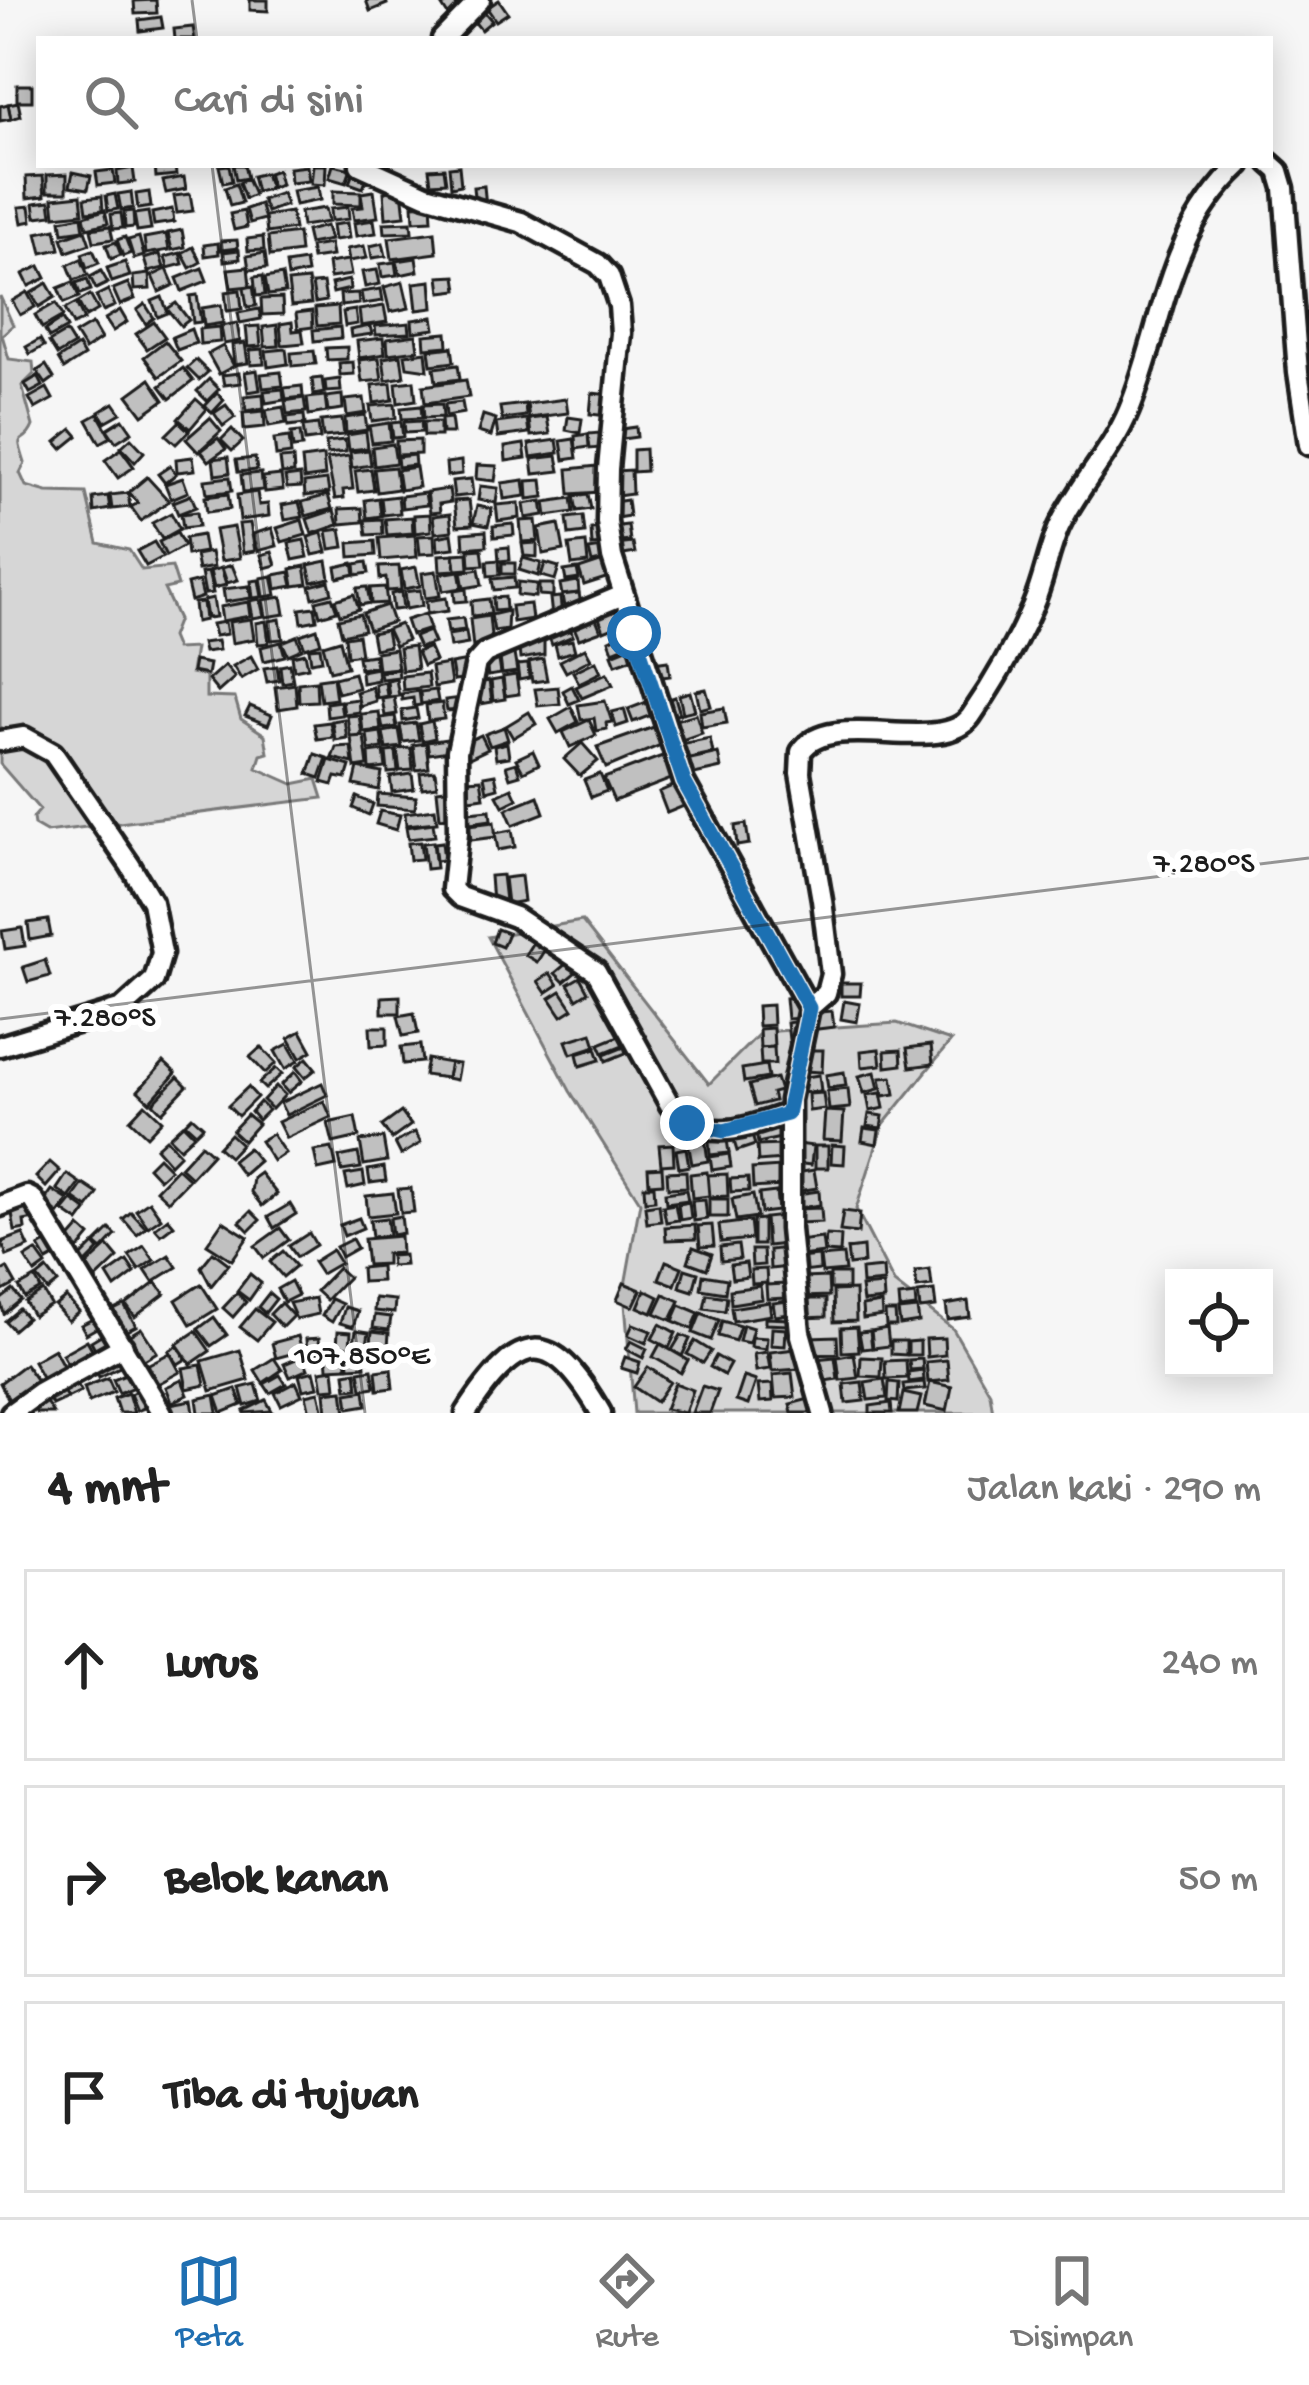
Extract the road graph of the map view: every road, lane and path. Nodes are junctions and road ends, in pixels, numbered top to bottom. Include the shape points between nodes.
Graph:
1 (480, 0) edge
2 (445, 36) edge
3 (1273, 166) edge
4 (367, 168) edge
5 (1238, 168) edge
6 (1309, 445) edge
7 (623, 595) junction
8 (0, 742) edge
9 (809, 1008) junction
10 (0, 1046) edge
11 (787, 1114) junction
12 (0, 1206) edge
13 (123, 1346) junction
14 (11, 1413) edge
15 (162, 1413) edge
16 (466, 1413) edge
17 (601, 1413) edge
18 (823, 1413) edge

1 - 2 street
3 - 6 street via 1284,188
4 - 7 street via 521,222 609,276 621,333 607,522
5 - 9 street via 1189,230 1126,416 1059,527 1034,605 969,720 946,732 844,734 814,740 801,752 831,974 826,993
7 - 9 street via 684,782
7 - 11 street via 476,663 457,752 452,889 515,917 596,971 687,1123 724,1131
8 - 10 street via 24,737 52,753 152,902 162,953 154,980 122,1009
9 - 11 street
11 - 18 street via 800,1332
12 - 13 street via 33,1199
13 - 14 street
13 - 15 street
16 - 17 street via 512,1357 549,1351 567,1361

